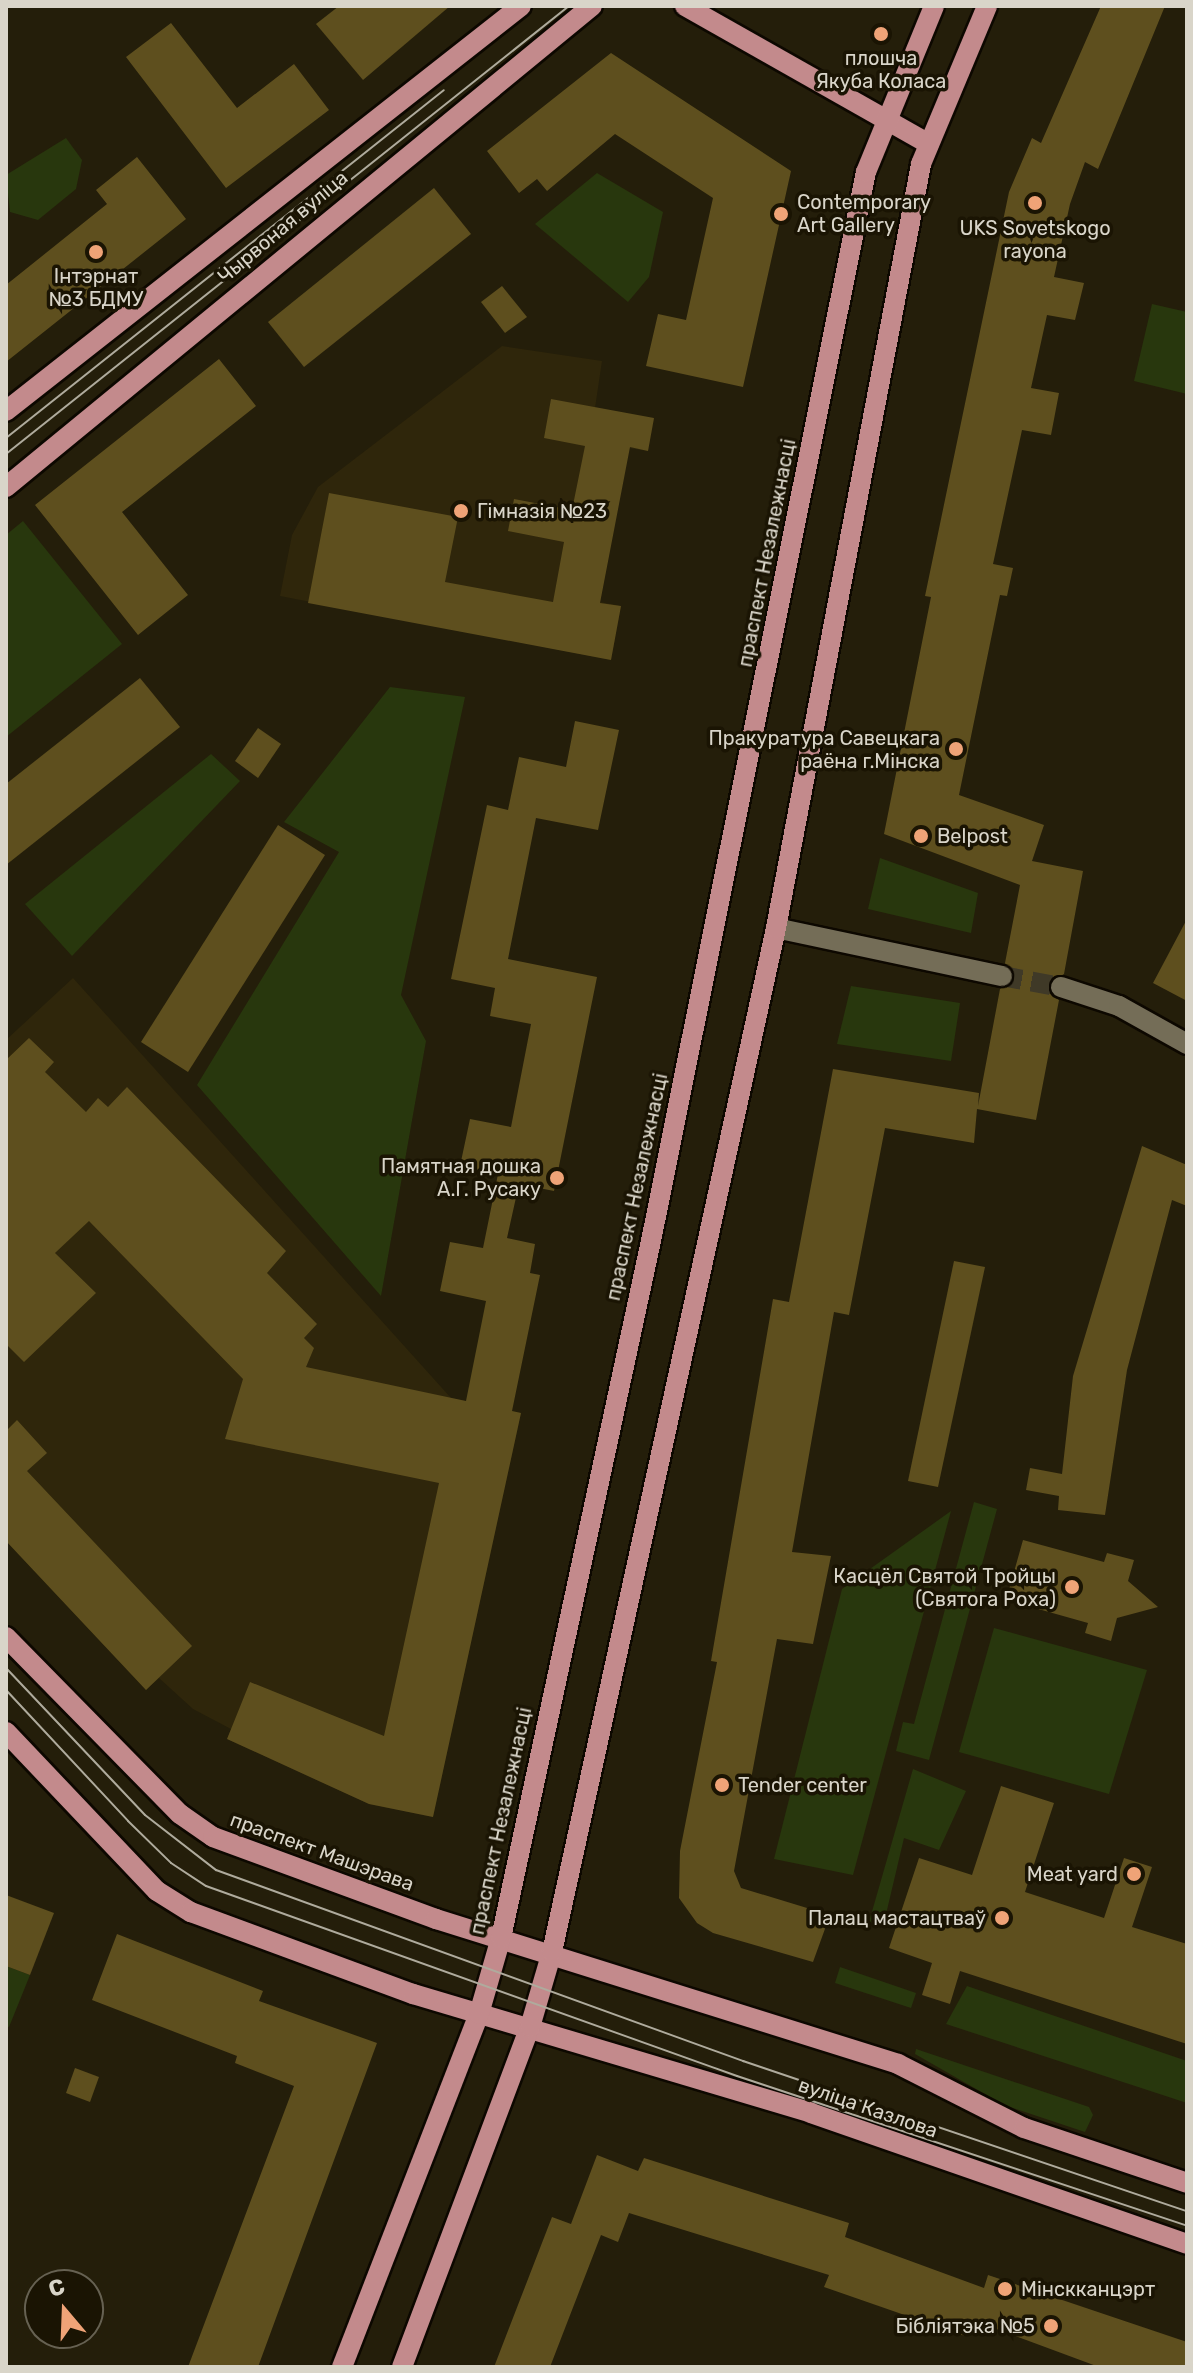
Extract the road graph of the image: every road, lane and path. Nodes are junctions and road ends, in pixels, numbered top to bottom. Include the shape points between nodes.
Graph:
1 (521, 6) edge
2 (592, 6) edge
3 (685, 6) edge
4 (934, 6) edge
5 (987, 6) edge
6 (885, 119) junction
7 (929, 144) junction
8 (6, 411) edge
9 (6, 487) edge
10 (776, 928) junction
11 (1002, 976) tunnel mouth
12 (1061, 987) tunnel mouth
13 (1187, 1044) edge
14 (6, 1637) edge
15 (6, 1732) edge
16 (501, 1938) junction
17 (552, 1952) junction
18 (479, 2014) junction
19 (530, 2027) junction
20 (1187, 2183) edge
21 (1187, 2244) edge
22 (342, 2367) edge
23 (402, 2367) edge

1 - 8 main road, Чырвоная вуліца
2 - 9 main road, Чырвоная вуліца
3 - 6 main road
4 - 6 main road, праспект Незалежнасці
5 - 7 main road
6 - 7 main road
6 - 16 main road, праспект Незалежнасці via 866,172 652,1236
7 - 10 main road via 903,253
10 - 11 street
10 - 17 main road
12 - 13 street via 1119,1006
14 - 16 main road, праспект Машэрава via 180,1814 213,1837
15 - 18 main road via 157,1891 191,1912
16 - 17 main road, праспект Машэрава
16 - 18 main road, праспект Незалежнасці
17 - 19 main road
17 - 20 main road via 898,2064 1024,2128
18 - 19 main road
18 - 22 main road, праспект Незалежнасці
19 - 21 main road, вуліца Казлова via 811,2113
19 - 23 main road

